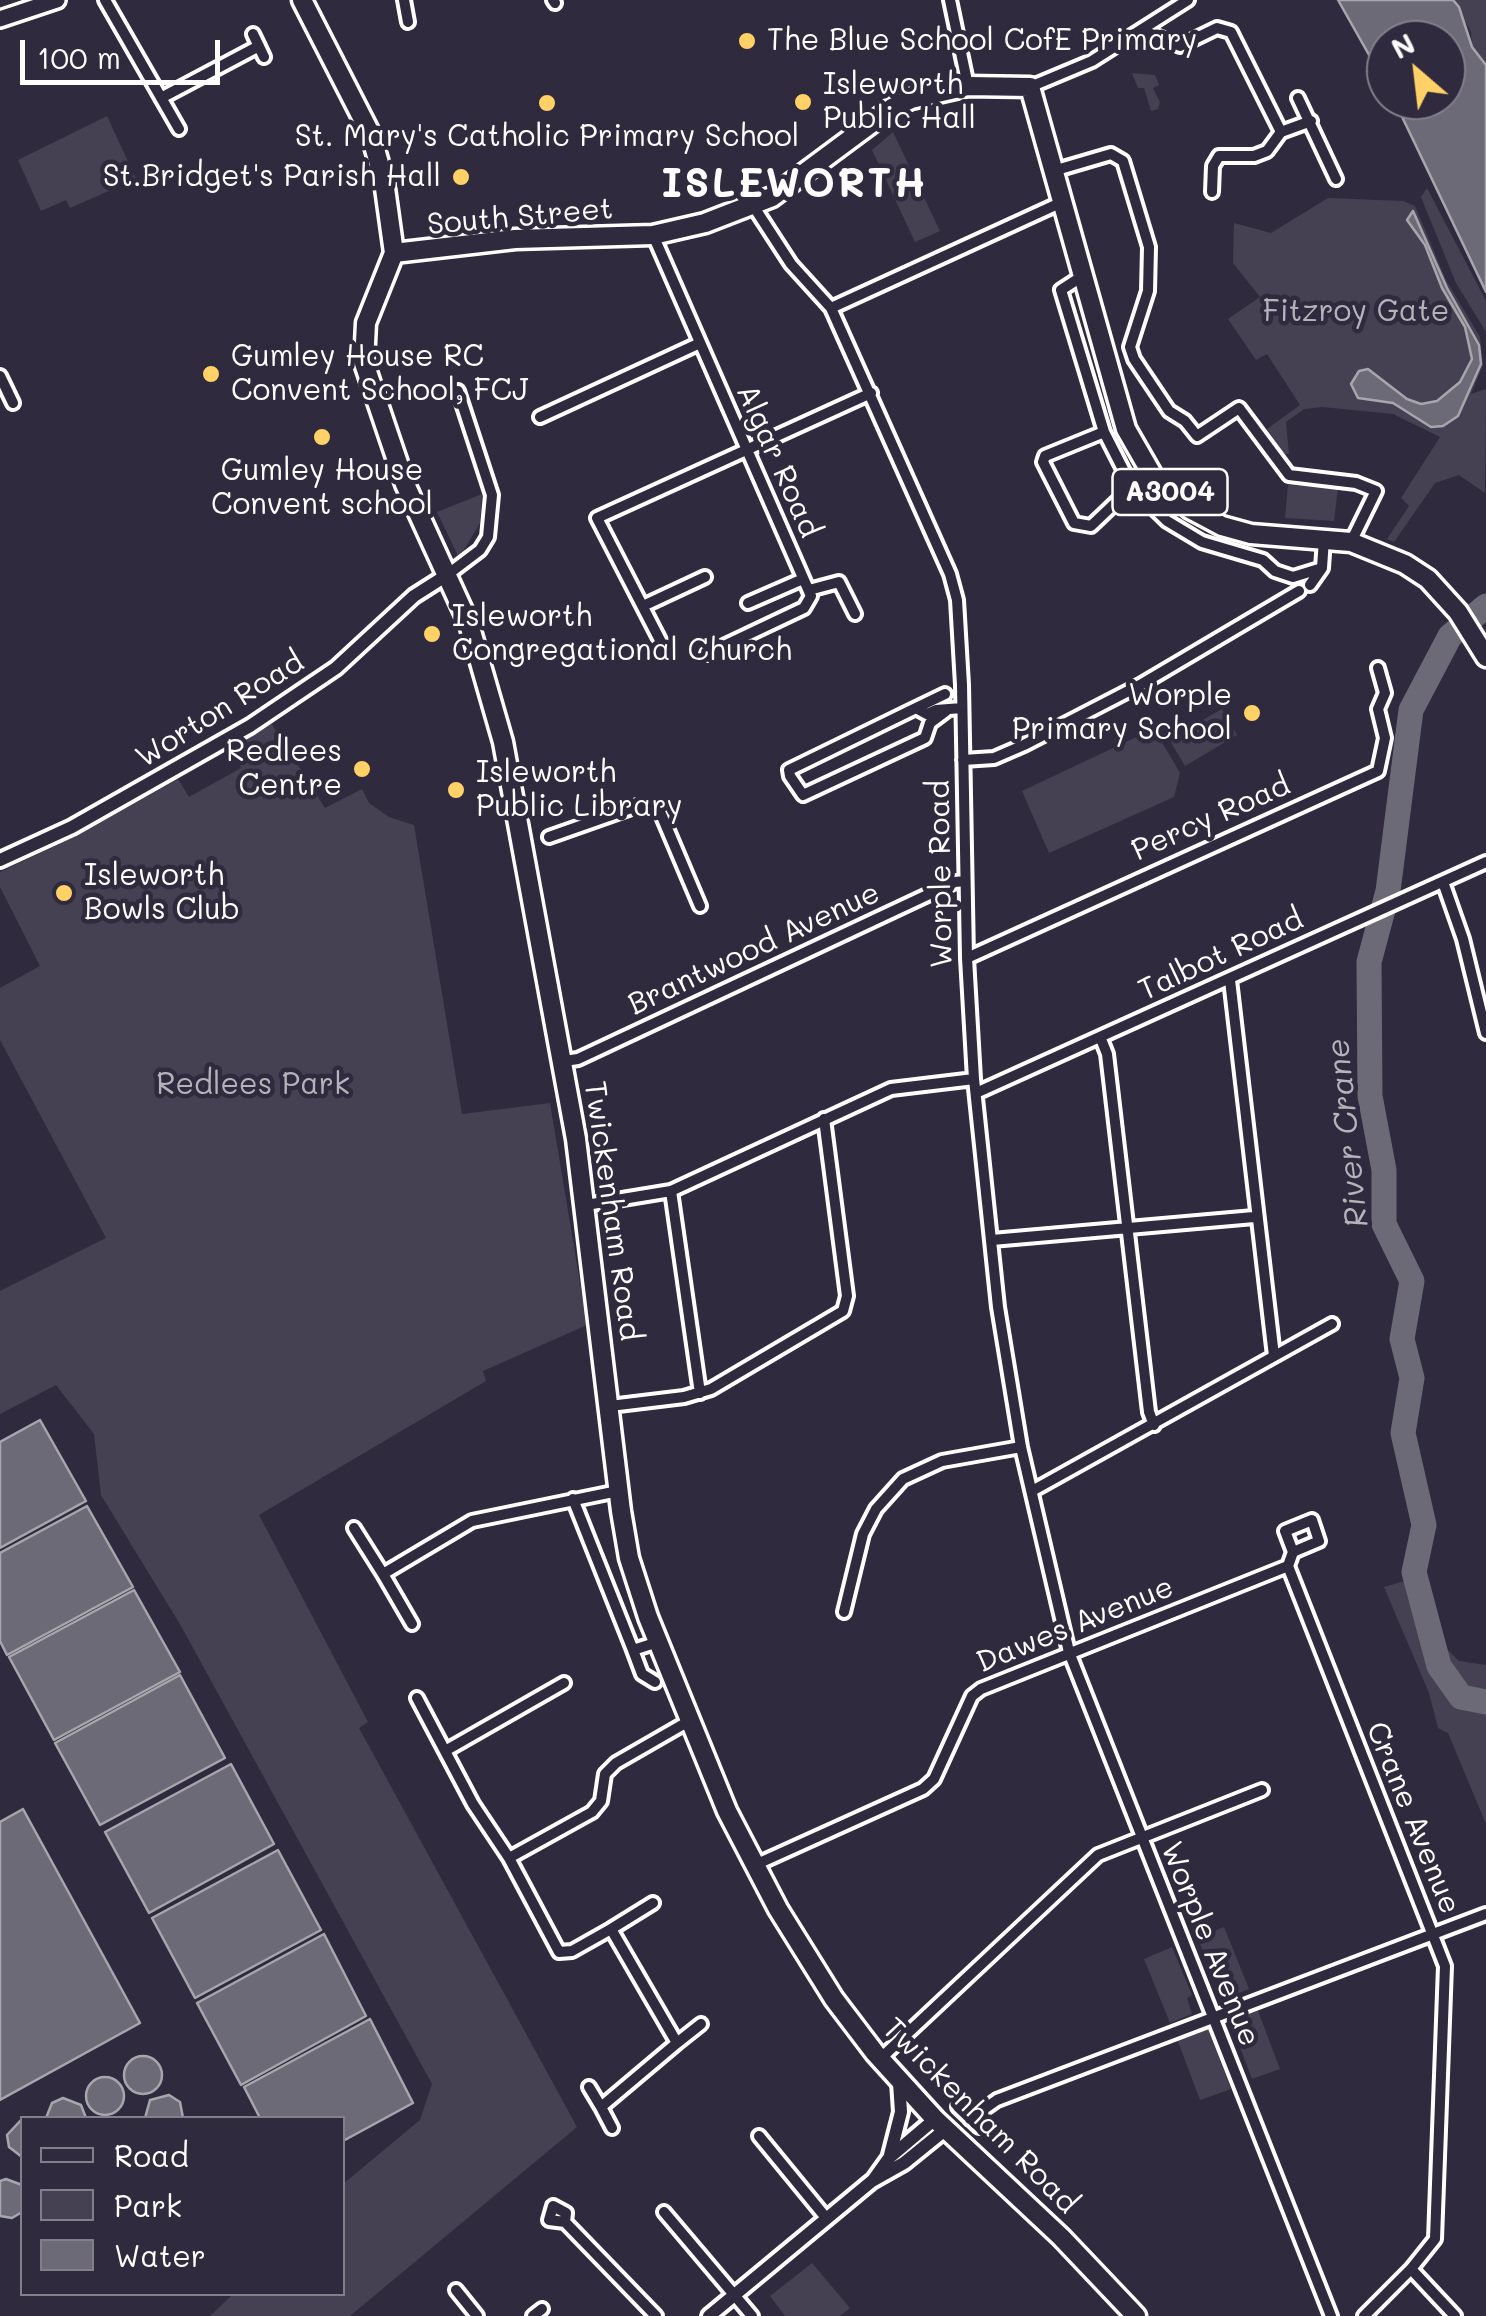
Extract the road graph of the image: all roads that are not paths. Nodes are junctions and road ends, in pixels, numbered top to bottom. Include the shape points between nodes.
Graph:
1 (56, 0) edge
2 (105, 0) edge
3 (302, 0) edge
4 (404, 0) edge
5 (950, 0) edge
6 (1188, 0) edge
7 (0, 19) edge
8 (408, 22) dead end
9 (1142, 30) junction
10 (253, 34) dead end
11 (968, 86) junction
12 (1030, 86) junction
13 (161, 98) junction
14 (1298, 98) dead end
15 (1310, 121) junction
16 (178, 129) dead end
17 (1281, 132) junction
18 (1052, 172) junction
19 (1336, 179) dead end
20 (1212, 192) dead end
21 (1060, 203) junction
22 (754, 207) junction
23 (653, 235) junction
24 (394, 252) junction
25 (1081, 277) junction
26 (831, 308) junction
27 (700, 343) junction
28 (0, 376) edge
29 (458, 392) dead end
30 (871, 393) junction
31 (13, 404) dead end
32 (540, 417) dead end
33 (1104, 432) junction
34 (745, 449) junction
35 (1132, 487) junction
36 (1324, 539) junction
37 (1351, 542) junction
38 (1322, 568) junction
39 (447, 575) junction
40 (705, 577) dead end
41 (806, 584) junction
42 (1283, 585) dead end
43 (1300, 591) junction
44 (748, 603) dead end
45 (643, 606) junction
46 (855, 614) dead end
47 (663, 646) dead end
48 (1481, 648) edge
49 (707, 654) dead end
50 (1378, 668) dead end
51 (945, 694) dead end
52 (916, 708) junction
53 (962, 708) junction
54 (929, 719) junction
55 (963, 760) junction
56 (550, 837) dead end
57 (0, 860) edge
58 (1486, 862) edge
59 (965, 881) junction
60 (1443, 882) junction
61 (700, 906) dead end
62 (967, 958) junction
63 (1230, 980) junction
64 (1486, 1033) edge
65 (1101, 1038) junction
66 (564, 1061) junction
67 (974, 1080) junction
68 (976, 1092) junction
69 (824, 1120) junction
70 (671, 1191) junction
71 (586, 1205) junction
72 (1254, 1217) junction
73 (1127, 1228) junction
74 (992, 1240) junction
75 (1332, 1324) dead end
76 (1274, 1356) junction
77 (700, 1392) junction
78 (610, 1406) junction
79 (1154, 1425) junction
80 (1021, 1447) junction
81 (618, 1491) junction
82 (1032, 1492) junction
83 (572, 1499) junction
84 (354, 1528) dead end
85 (1293, 1552) dead end
86 (1288, 1566) junction
87 (383, 1574) junction
88 (1053, 1587) joint
89 (844, 1612) dead end
90 (412, 1624) dead end
91 (658, 1642) junction
92 (632, 1650) junction
93 (1069, 1652) junction
94 (655, 1682) dead end
95 (564, 1683) dead end
96 (416, 1698) dead end
97 (689, 1721) junction
98 (445, 1751) junction
99 (1262, 1790) dead end
100 (1141, 1837) junction
101 (509, 1858) junction
102 (755, 1864) junction
103 (652, 1903) dead end
104 (1486, 1914) edge
105 (611, 1928) junction
106 (1431, 1931) junction
107 (1212, 2016) junction
108 (700, 2024) dead end
109 (678, 2043) junction
110 (880, 2059) junction
111 (897, 2077) junction
112 (589, 2086) dead end
113 (958, 2107) dead end
114 (600, 2108) junction
115 (941, 2124) junction
116 (612, 2128) dead end
117 (758, 2136) dead end
118 (889, 2158) junction
119 (872, 2181) junction
120 (664, 2212) dead end
121 (827, 2219) junction
122 (565, 2222) dead end
123 (1411, 2269) junction
124 (456, 2290) dead end
125 (734, 2296) junction
126 (477, 2316) edge
127 (656, 2316) edge
128 (709, 2316) edge
129 (752, 2316) edge
130 (1136, 2316) edge
131 (1331, 2316) edge
132 (1364, 2316) edge
133 (1455, 2316) edge

1 - 7 main road
2 - 13 street
3 - 24 main road, Twickenham Road via 372,135
4 - 8 street
5 - 11 street
6 - 9 street
9 - 12 street via 1092,61
9 - 17 street via 1180,46 1217,28 1231,32
10 - 13 street via 262,52
11 - 12 main road, South Street
11 - 22 main road, South Street via 892,108
12 - 18 main road, A3004
13 - 16 street
14 - 15 street
15 - 17 street
15 - 19 street
17 - 20 street via 1254,156 1219,156
18 - 21 main road, A3004
18 - 37 street via 1110,154 1123,160 1149,247 1148,291 1130,347 1134,359 1169,412 1197,436 1239,408 1288,475 1376,491
21 - 25 main road, A3004
21 - 26 street
22 - 23 main road, South Street
22 - 26 street, Worple Road via 791,264
23 - 24 main road, South Street via 514,238
23 - 27 street, Algar Road
24 - 39 main road, Twickenham Road via 366,323 364,363 404,484
25 - 33 street via 1061,290
25 - 36 main road, A3004 via 1126,429 1154,476 1190,509 1222,526
26 - 30 street, Worple Road
27 - 32 street
27 - 34 street, Algar Road
28 - 31 street
29 - 39 street via 492,495 488,538
30 - 34 street
30 - 53 street, Worple Road via 950,574
33 - 35 street
33 - 35 street via 1043,462 1074,523 1091,526
34 - 41 street, Algar Road
34 - 45 street via 597,518
35 - 38 street via 1166,521 1202,542 1263,560 1293,577
36 - 37 main road, A3004
36 - 38 street
37 - 48 main road, A3004 via 1420,573
38 - 43 street
39 - 57 street, Worton Road via 414,596 336,668 250,726
39 - 66 main road, Twickenham Road via 496,710
40 - 45 street
41 - 44 street
41 - 46 street via 840,582
41 - 49 street via 811,596 804,608
42 - 43 street
43 - 55 street via 1024,746
45 - 47 street
50 - 62 street, Percy Road via 1385,738 1378,770
51 - 52 street
52 - 54 street
52 - 54 street via 789,770 797,791 803,795 913,745 929,732
53 - 54 street
53 - 55 street, Worple Road
55 - 59 street, Worple Road
56 - 61 street via 651,806 661,814
58 - 60 street, Talbot Road
59 - 62 street, Worple Road
59 - 66 street, Brantwood Avenue
60 - 63 street, Talbot Road
60 - 64 street
62 - 67 street, Worple Road
63 - 65 street, Talbot Road
63 - 72 street
65 - 68 street, Talbot Road
65 - 73 street
66 - 71 main road, Twickenham Road
67 - 68 street, Worple Road
67 - 69 street via 891,1089
68 - 74 street, Worple Road
69 - 70 street
69 - 77 street via 847,1296 842,1311
70 - 71 street
70 - 77 street
71 - 78 main road, Twickenham Road
72 - 73 street
72 - 76 street
73 - 74 street
73 - 79 street
74 - 80 street, Worple Road
75 - 76 street
76 - 79 street
77 - 78 street
78 - 81 main road, Twickenham Road
79 - 82 street
80 - 82 street, Worple Road
80 - 89 street via 942,1461 903,1479 863,1534
81 - 83 street
81 - 91 main road, Twickenham Road via 634,1577
82 - 88 street, Worple Road
83 - 87 street via 472,1521
83 - 92 street
84 - 87 street
85 - 86 street
86 - 93 street, Dawes Avenue
86 - 106 street, Crane Avenue
87 - 90 street
88 - 93 street, Worple Avenue
91 - 92 street
91 - 97 main road, Twickenham Road
92 - 94 street via 642,1674
93 - 100 street, Worple Avenue
93 - 102 street, Dawes Avenue via 972,1696 923,1790
95 - 98 street
96 - 98 street
97 - 101 street via 616,1763 592,1812
97 - 102 main road, Twickenham Road
98 - 101 street
99 - 100 street
100 - 107 street, Worple Avenue
100 - 110 street via 1098,1855
101 - 105 street via 560,1952
102 - 110 main road, Twickenham Road via 806,1955
103 - 105 street
104 - 106 street
105 - 109 street
106 - 107 street
106 - 123 street, Crane Avenue via 1446,1975 1435,2239
107 - 113 street via 997,2100 975,2123
107 - 131 street, Worple Avenue
108 - 109 street
109 - 114 street
110 - 111 main road, Twickenham Road
111 - 115 main road, Twickenham Road
111 - 118 street via 902,2101
112 - 114 street
114 - 116 street
115 - 118 street
115 - 119 street
115 - 130 main road, Twickenham Road
117 - 121 street
118 - 119 street
119 - 121 street
120 - 125 street
121 - 125 street
122 - 127 street
123 - 132 street, Crane Avenue
123 - 133 street
124 - 126 street
125 - 128 street
125 - 129 street

